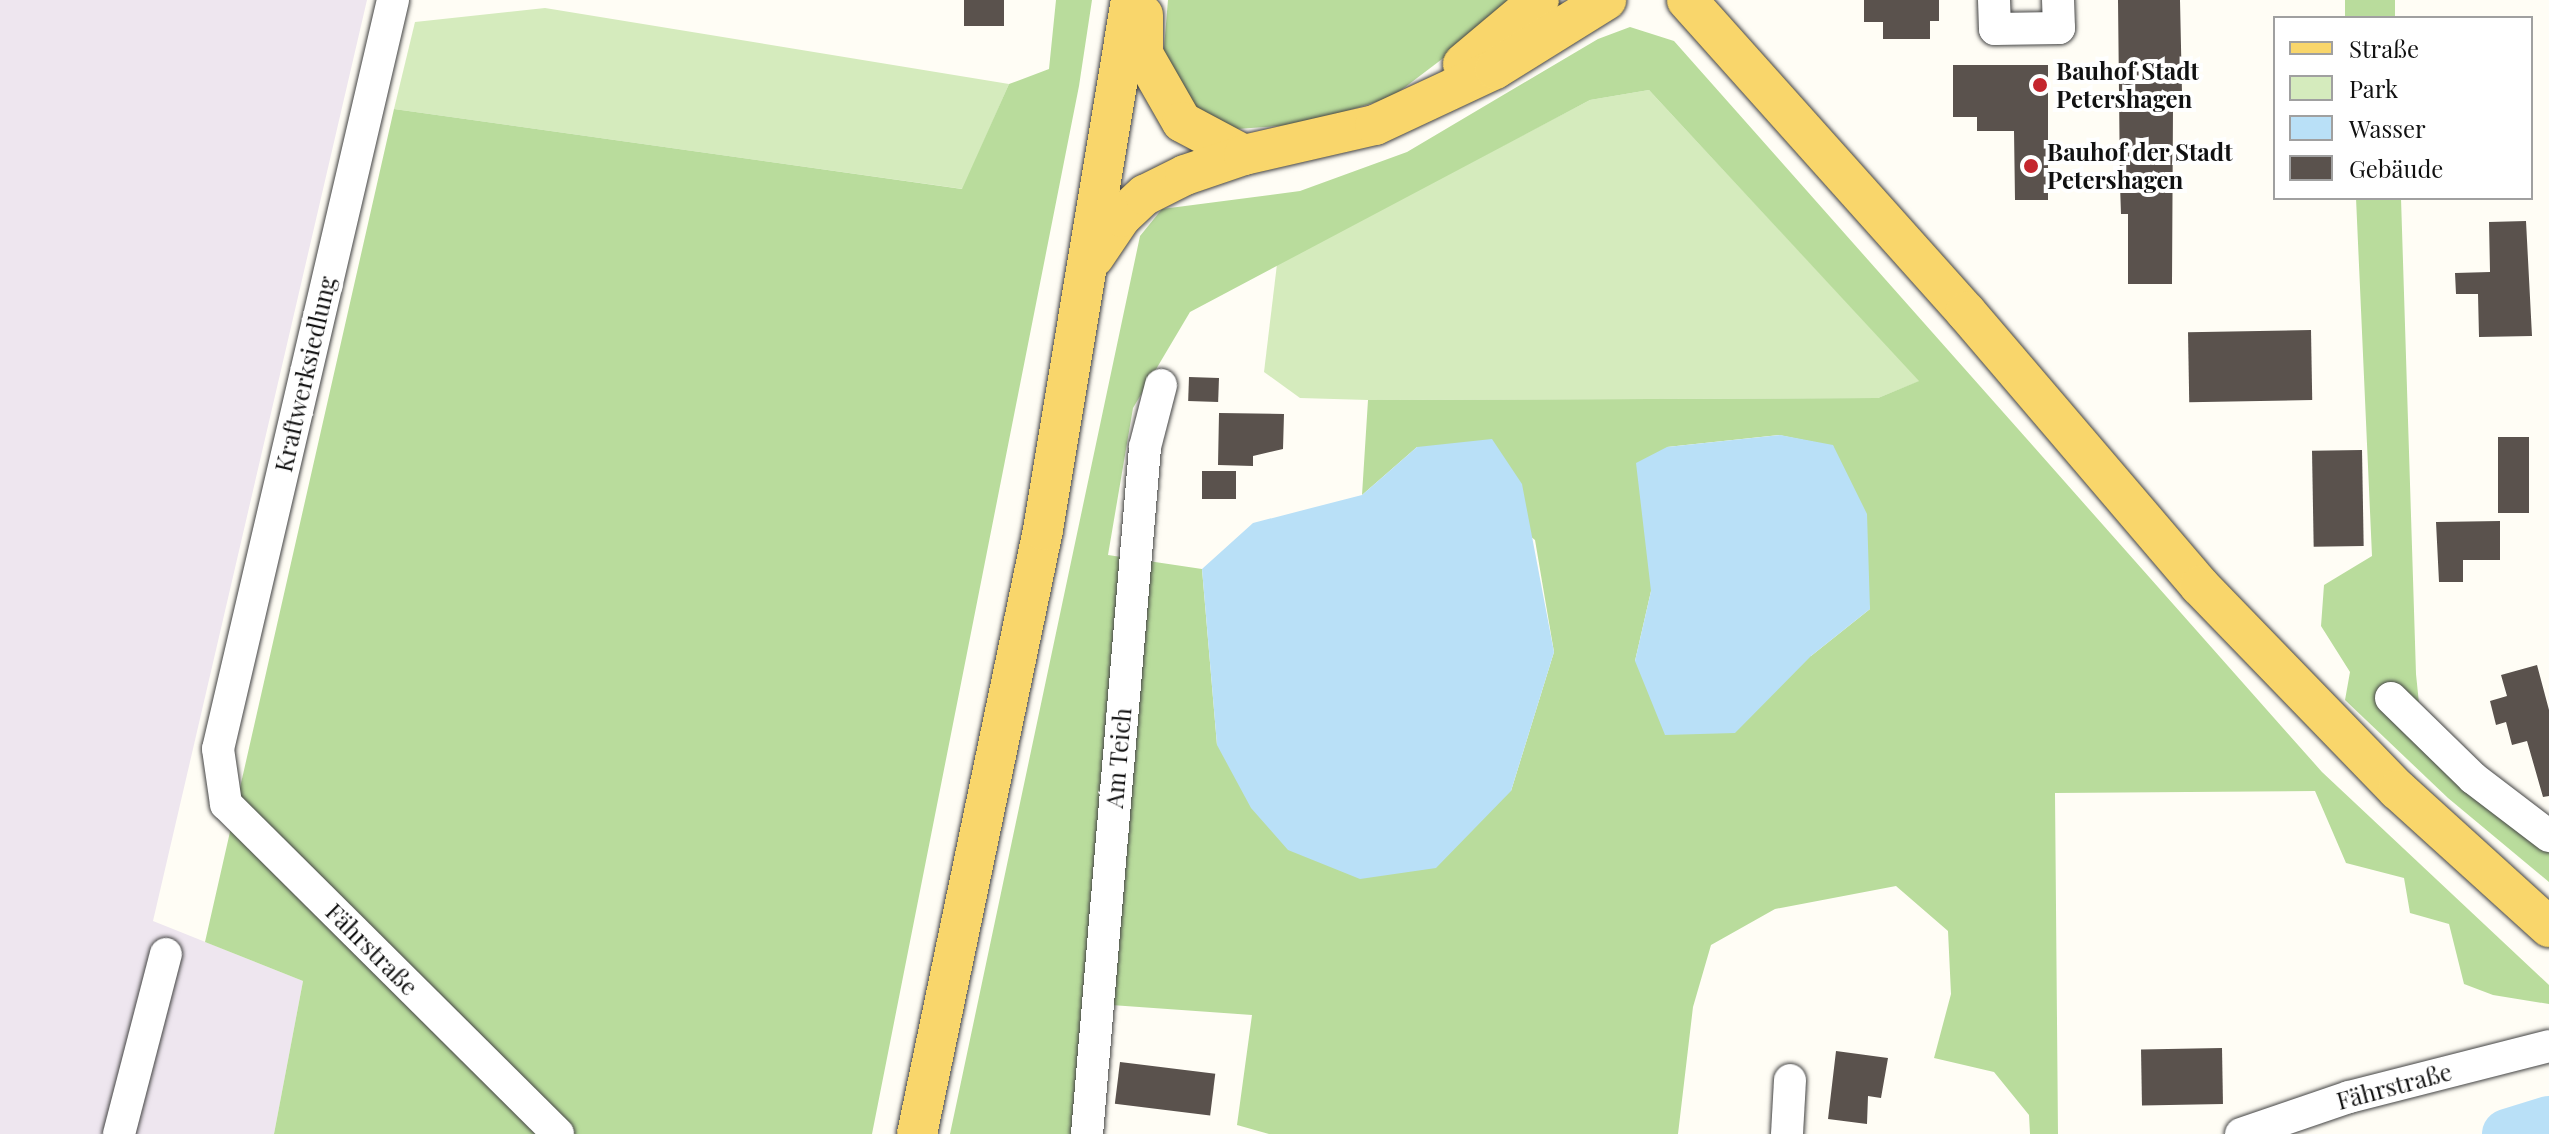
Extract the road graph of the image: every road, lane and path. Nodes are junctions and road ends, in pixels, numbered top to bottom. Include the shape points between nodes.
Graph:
1 (393, 0) edge
2 (1131, 0) edge
3 (1143, 0) edge
4 (1539, 0) edge
5 (1606, 0) edge
6 (1687, 0) edge
7 (1994, 0) edge
8 (2058, 0) edge
9 (1375, 125) junction
10 (1244, 155) junction
11 (1087, 267) junction
12 (1161, 385) dead end
13 (2391, 698) dead end
14 (218, 749) joint
15 (2549, 836) edge
16 (2549, 927) edge
17 (166, 954) dead end
18 (2549, 1046) edge
19 (1790, 1080) dead end
20 (119, 1134) edge
21 (558, 1134) edge
22 (917, 1134) edge
23 (1087, 1134) edge
24 (1787, 1134) edge
25 (2241, 1134) edge

1 - 14 street, Kraftwerksiedlung
2 - 11 main road
3 - 10 main road via 1143,54 1182,122
4 - 9 main road via 1485,49
5 - 9 main road via 1495,69
6 - 16 main road via 1966,312 2200,586 2398,790
7 - 8 street via 1995,29 2059,28
9 - 10 main road
10 - 11 main road via 1145,195 1121,217
11 - 22 main road via 1009,704
12 - 23 street, Am Teich via 1145,447
13 - 15 street via 2473,778
14 - 21 street, Fährstraße via 226,804
17 - 20 street
18 - 25 street, Fährstraße via 2349,1097
19 - 24 street

